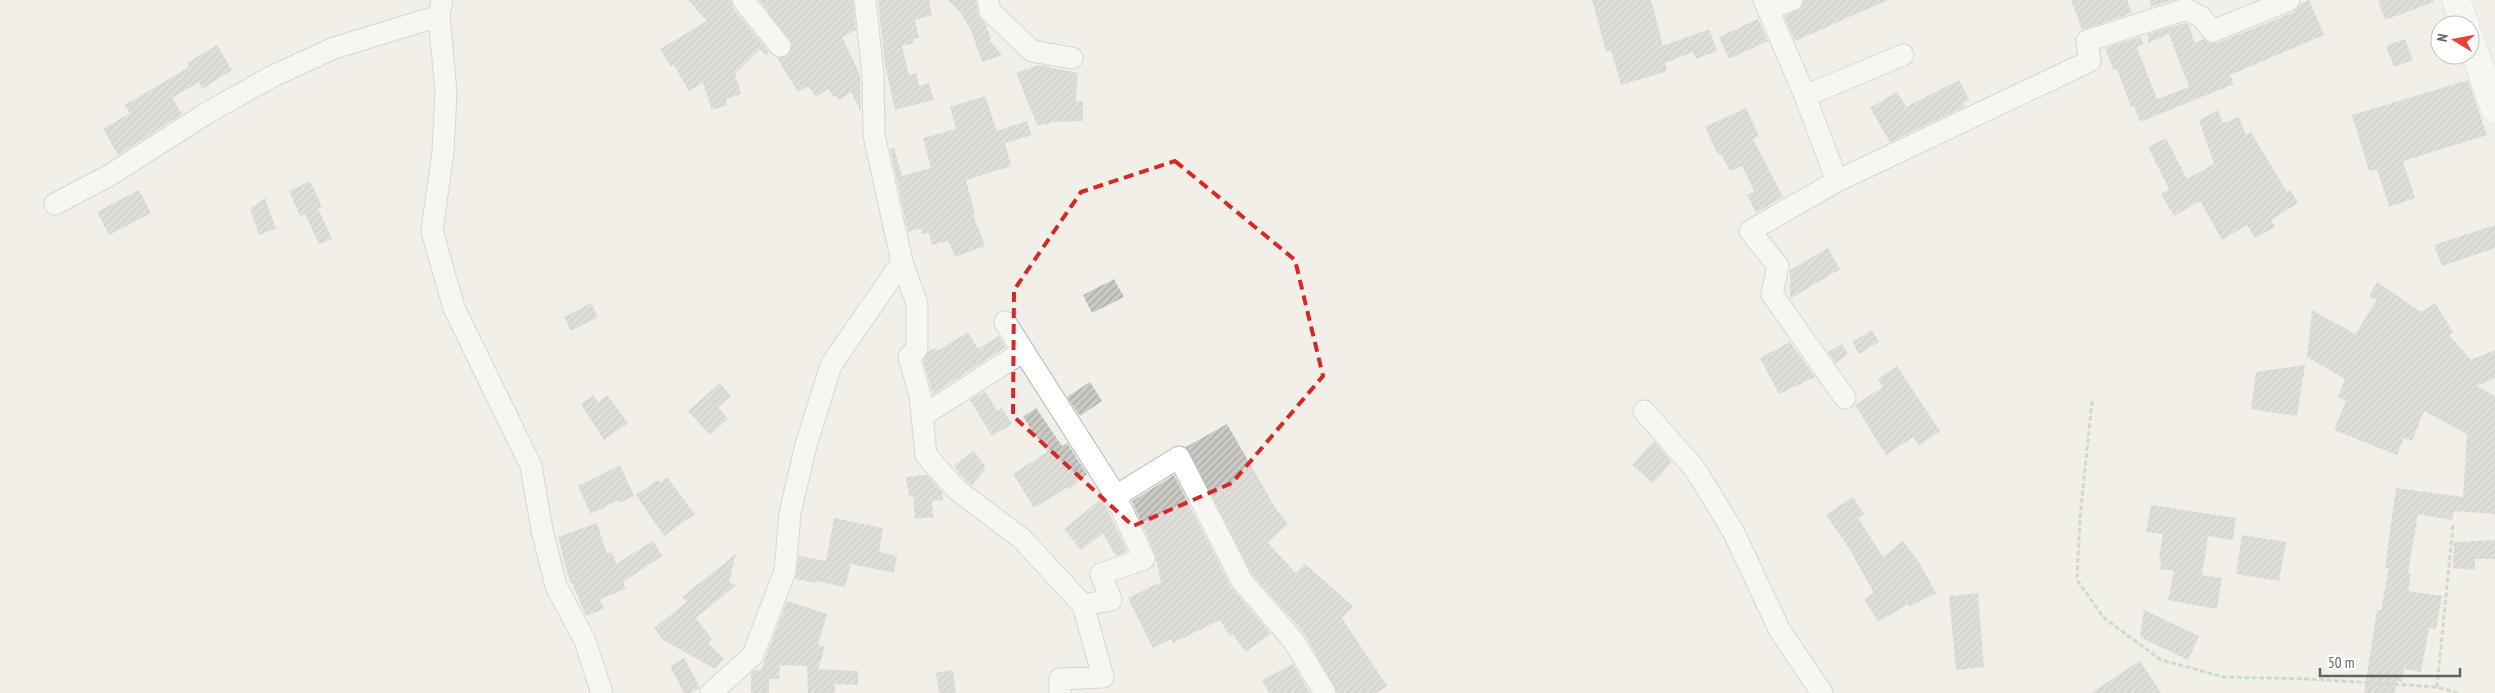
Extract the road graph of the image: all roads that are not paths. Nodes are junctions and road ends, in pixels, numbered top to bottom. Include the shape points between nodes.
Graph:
1 (743, 0) edge
2 (865, 0) edge
3 (988, 0) edge
4 (1792, 0) edge
5 (2289, 0) edge
6 (2456, 0) edge
7 (1766, 4) edge
8 (441, 8) edge
9 (2461, 15) edge
10 (780, 46) dead end
11 (1903, 55) dead end
12 (1072, 58) dead end
13 (2479, 65) edge
14 (1805, 96) junction
15 (2495, 109) edge
16 (1838, 181) junction
17 (55, 204) dead end
18 (902, 262) junction
19 (1005, 322) dead end
20 (1024, 351) junction
21 (1845, 398) dead end
22 (1644, 411) dead end
23 (922, 416) junction
24 (1116, 496) junction
25 (1083, 605) junction
26 (602, 693) edge
27 (711, 693) edge
28 (1060, 693) edge
29 (1325, 693) edge
30 (1822, 693) edge

1 - 10 street
2 - 18 street via 873,75 874,135
3 - 12 street via 990,12 1032,51
4 - 7 street
5 - 16 street via 2212,30 2201,17 2186,9 2087,41 2090,61
6 - 9 main road
7 - 14 street
8 - 17 street via 334,48 271,77 206,113 110,175
8 - 26 street via 446,92 443,152 432,230 454,308 531,466 556,586 586,641
11 - 14 street
13 - 15 main road
14 - 16 street
16 - 21 street via 1750,231 1778,266 1772,294
18 - 23 street via 917,304 917,348 909,357 920,395
18 - 27 street via 831,365 806,445 790,513 781,580 753,655
19 - 20 street
20 - 23 street
20 - 24 street
22 - 30 street via 1695,469 1734,533 1780,631
23 - 25 street via 926,455 956,489 1022,539
24 - 25 street via 1144,559 1101,574 1111,600
24 - 29 street via 1180,457 1242,581 1293,640
25 - 28 street via 1103,677 1060,679

